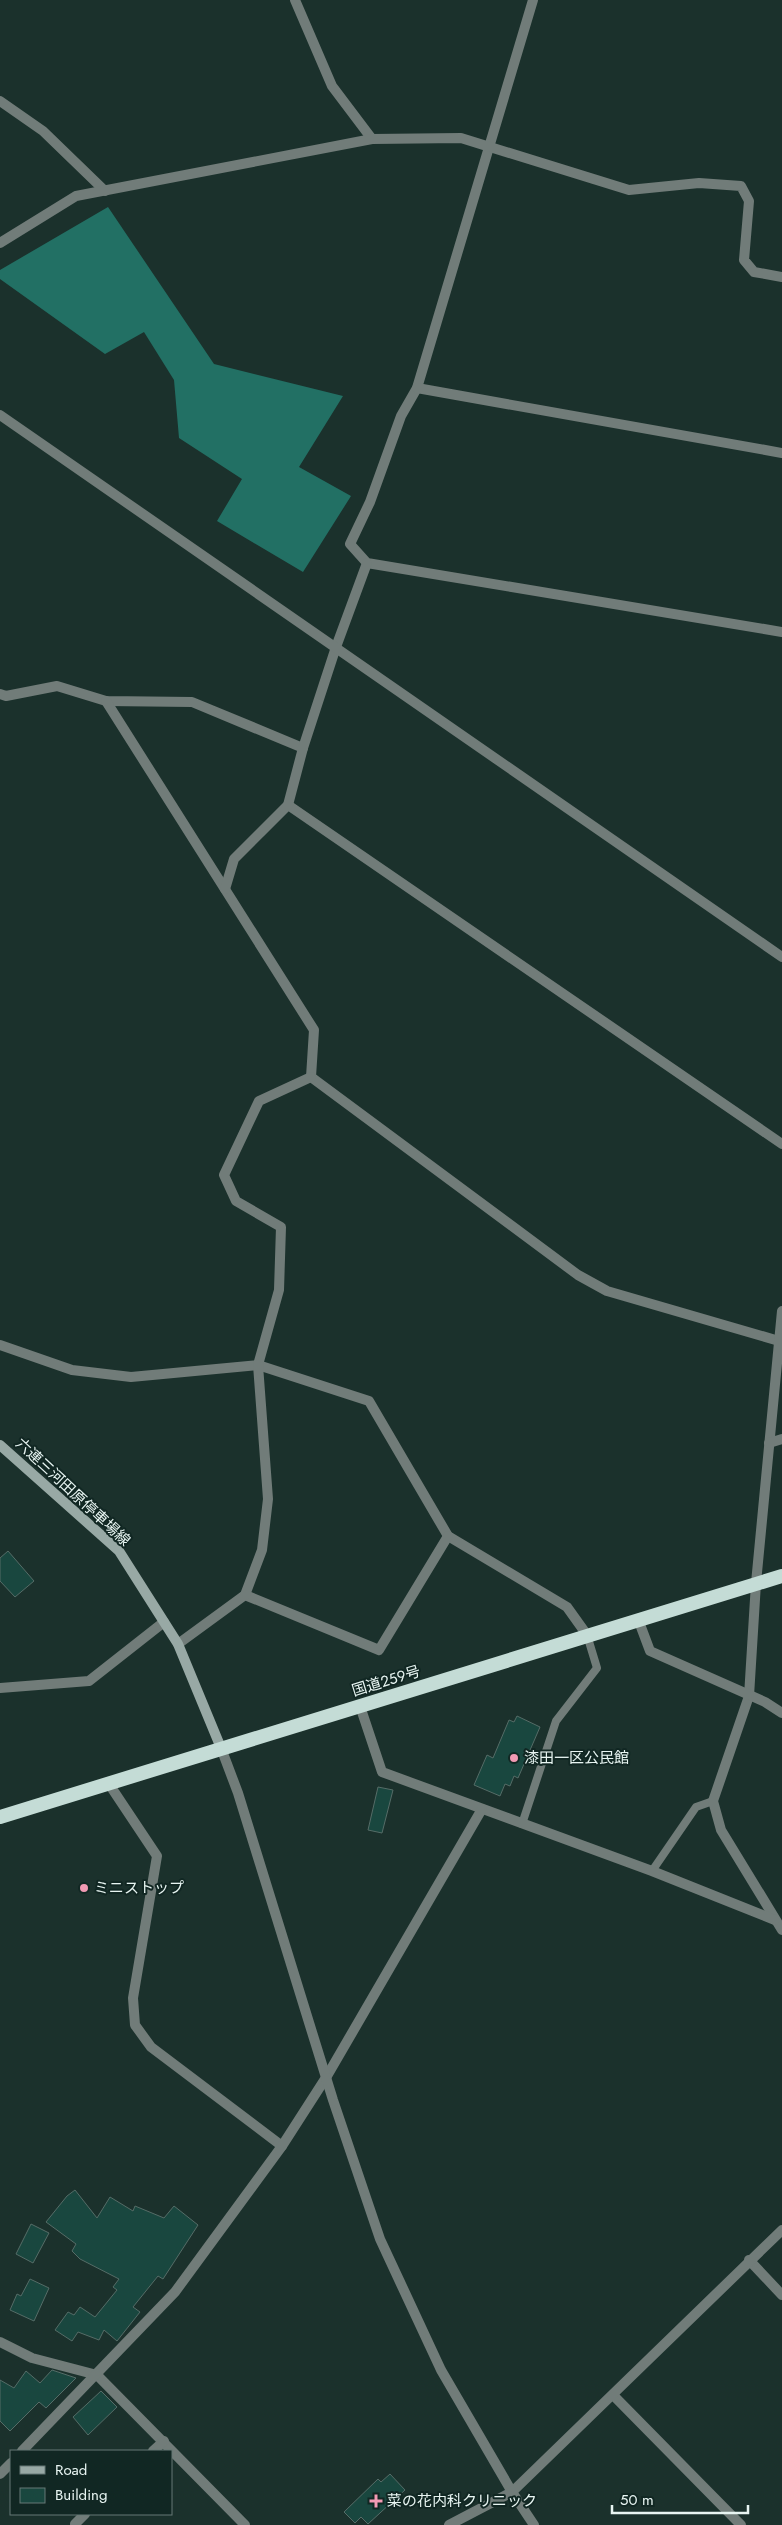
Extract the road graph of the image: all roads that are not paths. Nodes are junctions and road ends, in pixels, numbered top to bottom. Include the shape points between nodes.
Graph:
1 (295, 0) edge
2 (533, 0) edge
3 (0, 101) edge
4 (372, 139) junction
5 (489, 147) junction
6 (105, 191) junction
7 (0, 243) edge
8 (782, 277) edge
9 (416, 388) junction
10 (0, 415) edge
11 (782, 453) edge
12 (367, 563) junction
13 (782, 632) edge
14 (336, 647) junction
15 (0, 694) edge
16 (106, 701) junction
17 (303, 748) junction
18 (288, 805) junction
19 (225, 888) junction
20 (782, 957) edge
21 (311, 1077) junction
22 (782, 1144) edge
23 (782, 1311) edge
24 (779, 1341) junction
25 (0, 1346) edge
26 (258, 1365) junction
27 (782, 1439) edge
28 (769, 1443) junction
29 (0, 1445) edge
30 (448, 1536) junction
31 (782, 1576) edge
32 (756, 1583) junction
33 (245, 1595) junction
34 (638, 1619) junction
35 (164, 1622) junction
36 (587, 1635) junction
37 (178, 1644) junction
38 (0, 1688) edge
39 (749, 1696) junction
40 (360, 1706) junction
41 (782, 1713) edge
42 (221, 1748) junction
43 (109, 1784) junction
44 (713, 1801) junction
45 (482, 1809) junction
46 (0, 1817) edge
47 (522, 1824) junction
48 (652, 1871) junction
49 (775, 1920) junction
50 (782, 1930) edge
51 (327, 2076) junction
52 (282, 2146) junction
53 (782, 2230) edge
54 (749, 2260) junction
55 (782, 2295) edge
56 (0, 2342) edge
57 (97, 2375) junction
58 (613, 2395) junction
59 (164, 2441) junction
60 (23, 2450) edge
61 (154, 2450) edge
62 (10, 2464) edge
63 (0, 2474) edge
64 (512, 2492) junction
65 (84, 2515) edge
66 (76, 2525) edge
67 (245, 2525) edge
68 (449, 2525) edge
69 (534, 2525) edge
70 (741, 2525) edge

1 - 4 street via 332,86
2 - 5 street
3 - 6 street via 43,130
4 - 5 street via 461,138
4 - 6 street
5 - 8 street via 629,190 699,183 741,186 749,201 744,260 754,272
5 - 9 street
6 - 7 street via 76,196
9 - 11 street
9 - 12 street via 350,544
10 - 14 street
12 - 13 street
12 - 14 street
14 - 17 street
14 - 20 street
15 - 16 street via 6,696 58,686
16 - 17 street via 192,702
16 - 19 street
17 - 18 street
18 - 19 street via 234,859
18 - 22 street
19 - 21 street via 314,1030
21 - 24 street via 578,1275 607,1291
21 - 26 street via 260,1101 224,1175 236,1201 281,1227 279,1290
23 - 24 street
24 - 28 street
25 - 26 street via 72,1370 131,1378
26 - 30 street via 370,1401
26 - 33 street via 268,1499 262,1550
27 - 28 street
28 - 32 street
29 - 35 main road, 六連三河田原停車場線 via 119,1551
30 - 33 street via 379,1650
30 - 36 street via 567,1607
31 - 32 highway, 国道259号
32 - 34 highway, 国道259号
32 - 39 street
33 - 37 street
34 - 36 highway, 国道259号
34 - 39 street via 650,1651
35 - 37 main road, 六連三河田原停車場線
35 - 38 street via 89,1681
36 - 40 highway, 国道259号
36 - 47 lane via 597,1668 556,1722
37 - 42 main road, 六連三河田原停車場線
39 - 41 street
39 - 44 street
40 - 42 highway, 国道259号
40 - 45 street via 382,1772
42 - 43 highway, 国道259号
42 - 51 street
43 - 46 highway, 国道259号
43 - 52 street via 157,1856 133,1998 135,2025 151,2047
44 - 48 lane via 696,1807
44 - 49 street via 721,1830
45 - 47 street
45 - 51 street
47 - 48 street
48 - 49 street
49 - 50 street
51 - 52 street
51 - 64 street via 380,2239 441,2370
52 - 57 street via 175,2292
53 - 54 street
54 - 55 street
54 - 58 street
56 - 57 street via 32,2358
57 - 59 street
57 - 60 street
58 - 64 street
58 - 70 street
59 - 61 street
59 - 67 street
62 - 63 street
64 - 68 street
64 - 69 street
65 - 66 street

